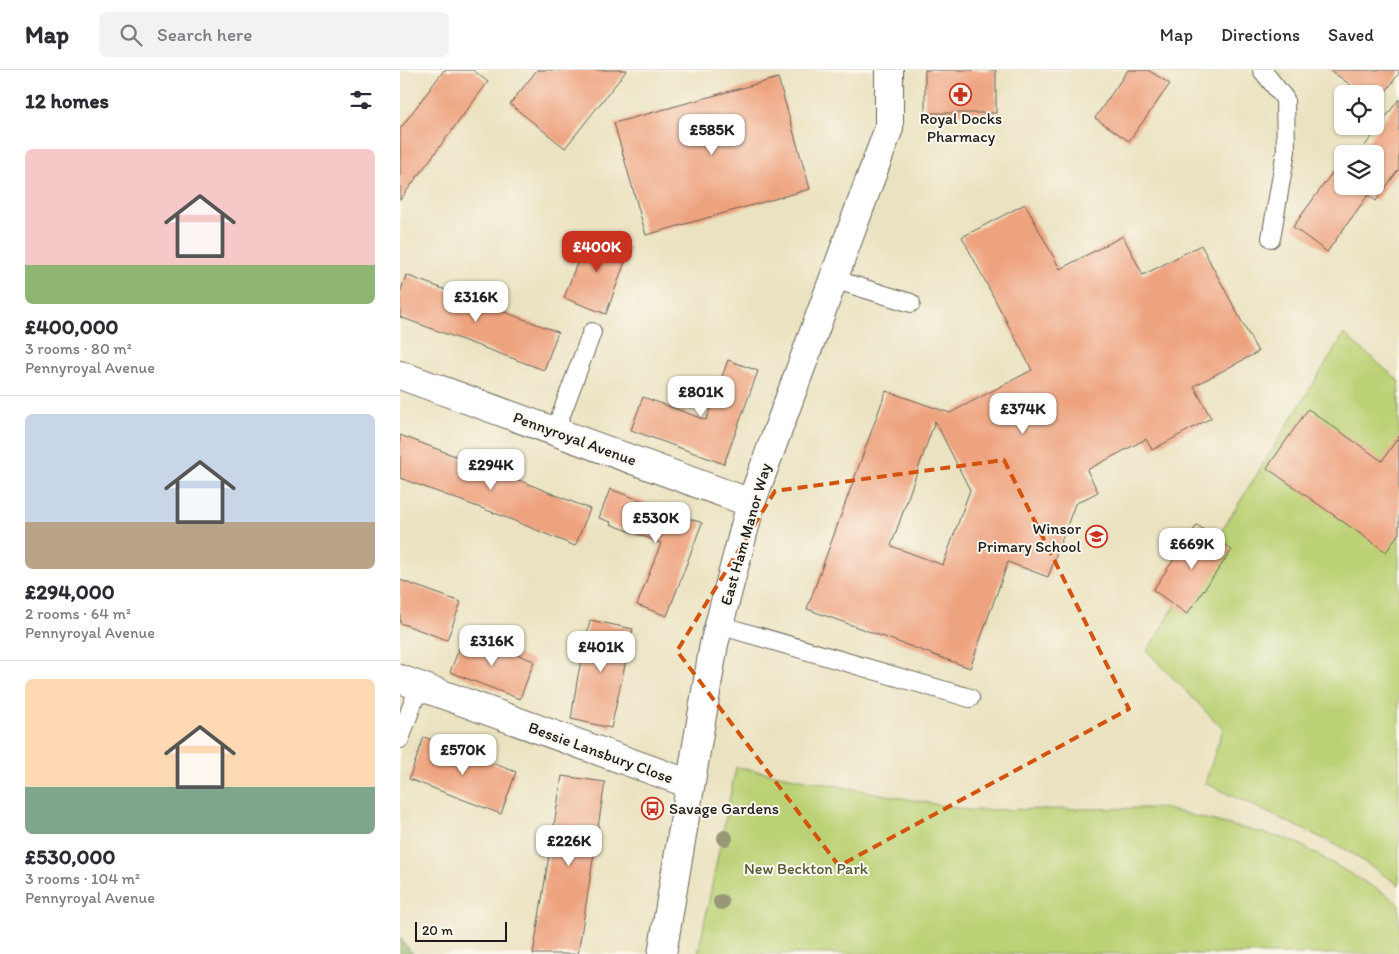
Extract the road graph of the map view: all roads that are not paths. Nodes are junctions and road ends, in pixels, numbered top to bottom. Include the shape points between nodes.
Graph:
1 (889, 70) edge
2 (1262, 70) edge
3 (1271, 238) dead end
4 (833, 279) junction
5 (911, 303) dead end
6 (592, 332) dead end
7 (400, 375) edge
8 (555, 431) junction
9 (751, 502) junction
10 (719, 625) junction
11 (410, 683) edge
12 (970, 698) dead end
13 (400, 739) edge
14 (690, 784) junction
15 (662, 954) edge

1 - 4 street, East Ham Manor Way via 889,128
2 - 3 lane via 1285,99 1286,151
4 - 5 lane
4 - 9 street, East Ham Manor Way
6 - 8 lane
7 - 8 street, Pennyroyal Avenue
8 - 9 street, Pennyroyal Avenue
9 - 10 street, East Ham Manor Way
10 - 12 lane
10 - 14 street, East Ham Manor Way
11 - 13 lane
11 - 14 street, Bessie Lansbury Close
14 - 15 street, East Ham Manor Way

